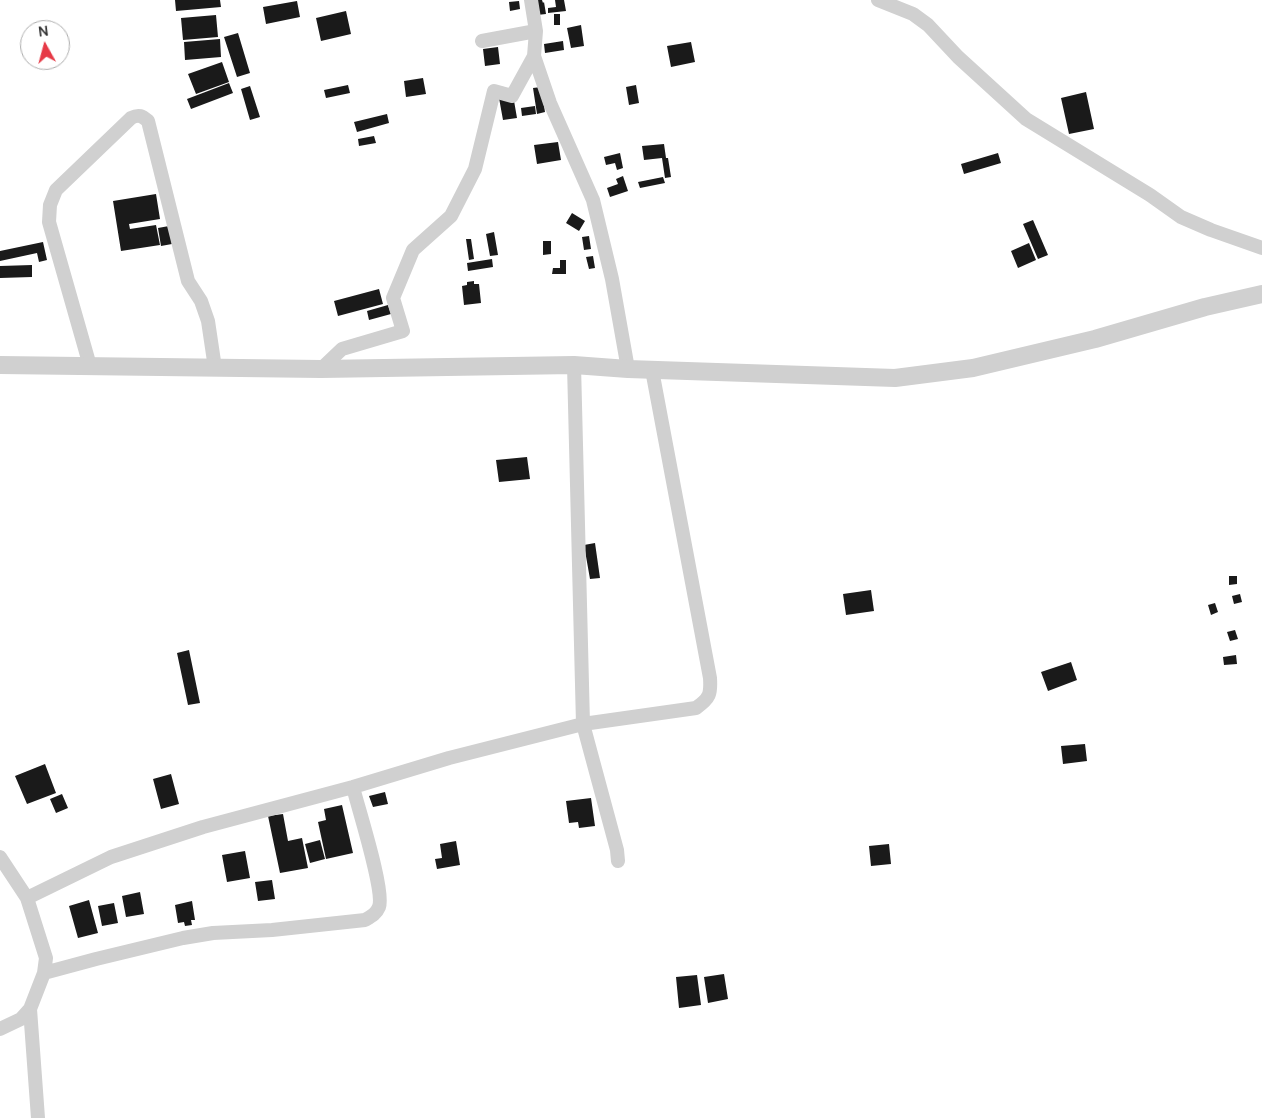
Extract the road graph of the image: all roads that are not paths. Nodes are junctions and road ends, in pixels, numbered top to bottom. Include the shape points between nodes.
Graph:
1 (531, 0) edge
2 (878, 0) edge
3 (536, 30) junction
4 (482, 41) dead end
5 (534, 56) junction
6 (1262, 248) edge
7 (1262, 294) edge
8 (0, 365) edge
9 (574, 365) junction
10 (90, 366) junction
11 (215, 368) junction
12 (321, 369) junction
13 (628, 369) junction
14 (652, 370) junction
15 (583, 724) junction
16 (353, 787) junction
17 (0, 857) edge
18 (618, 861) dead end
19 (27, 898) junction
20 (44, 973) junction
21 (30, 1009) junction
22 (0, 1029) edge
23 (38, 1118) edge

1 - 3 street
2 - 6 street via 913,14 928,24 958,57 1026,120 1181,217
3 - 4 street
3 - 5 street
5 - 12 street via 512,96 494,91 475,169 451,216 419,244 408,260 393,298 403,330 342,349
5 - 13 street via 550,103 593,200 612,279
7 - 14 street via 963,370 894,378
8 - 10 street
9 - 12 street
9 - 13 street
9 - 15 street
10 - 11 street
10 - 11 street via 49,222 50,205 56,190 137,115 148,121 188,281 201,301 208,321
11 - 12 street
13 - 14 street
14 - 15 street via 710,691 707,700 696,708
15 - 16 street via 449,758
15 - 18 street
16 - 19 street via 203,827 111,857
16 - 20 street via 379,887 380,906 374,915 365,920 183,938
17 - 19 street
19 - 20 street via 46,958
20 - 21 street
21 - 22 street via 21,1019
21 - 23 street

